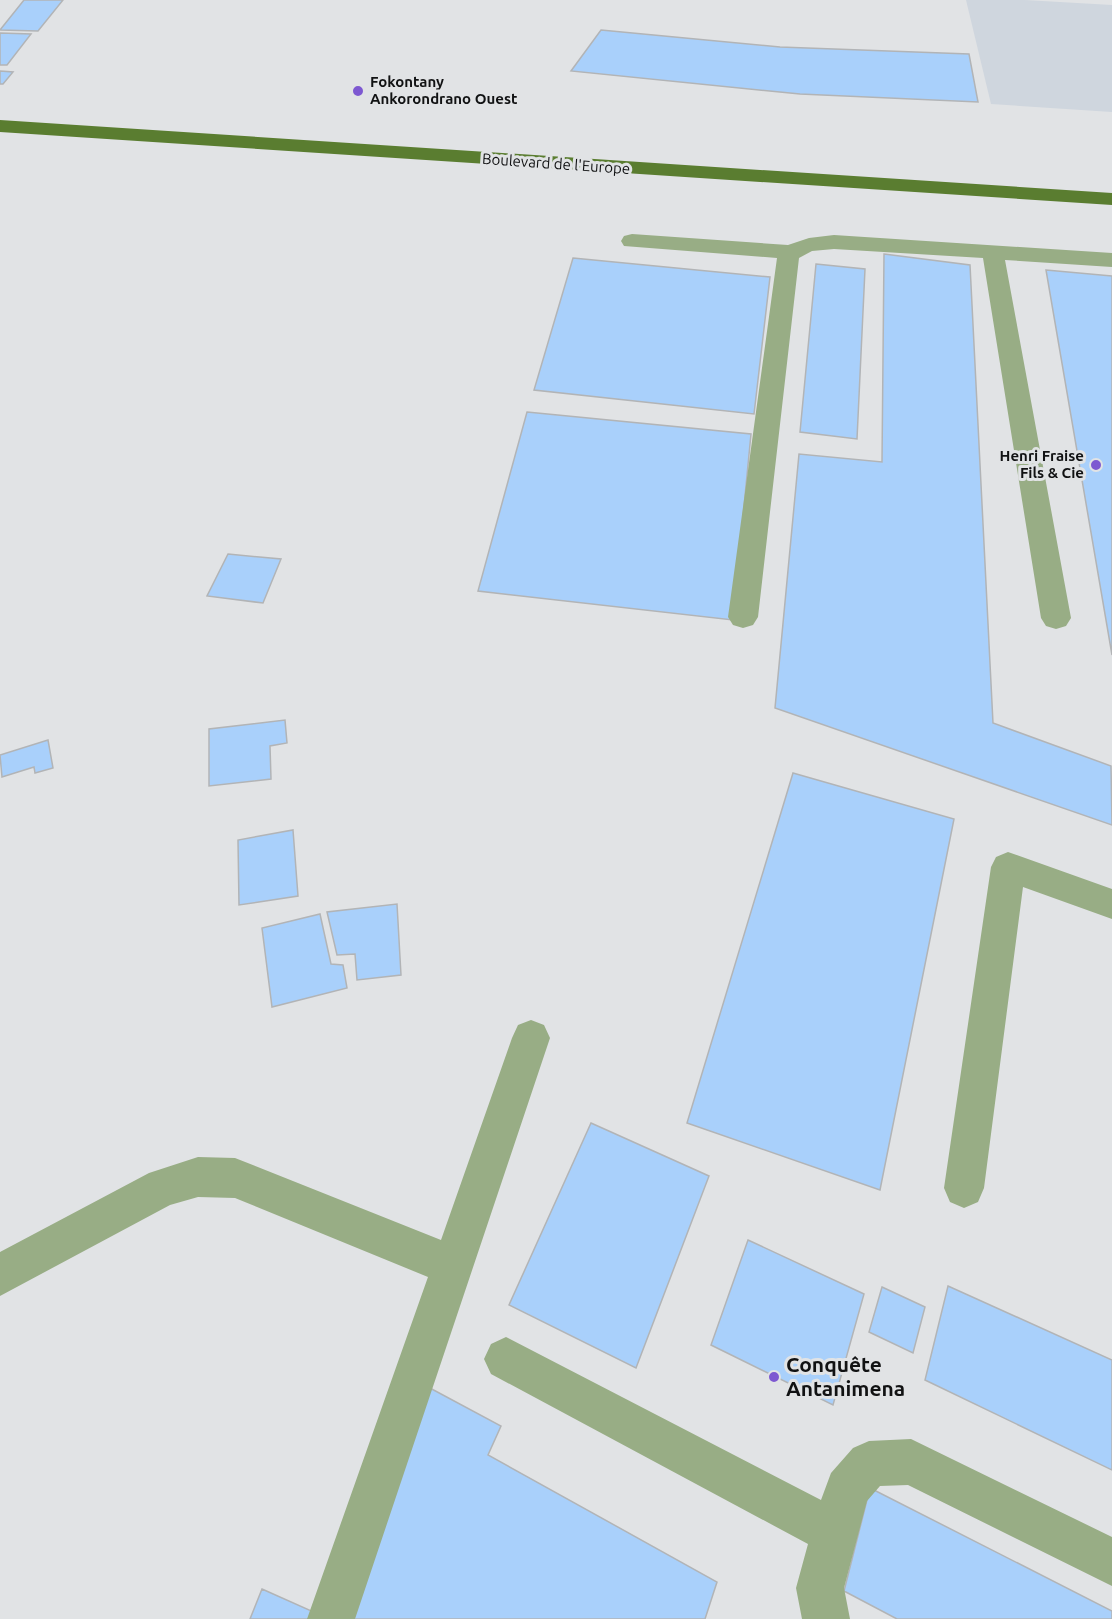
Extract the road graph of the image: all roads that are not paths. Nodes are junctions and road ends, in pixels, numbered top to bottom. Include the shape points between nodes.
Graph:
1 (0, 111) edge
2 (0, 126) edge
3 (1112, 182) edge
4 (1112, 199) edge
5 (632, 241) dead end
6 (791, 252) junction
7 (993, 253) junction
8 (1112, 260) edge
9 (743, 617) dead end
10 (1056, 618) dead end
11 (1112, 904) edge
12 (531, 1038) dead end
13 (963, 1188) dead end
14 (453, 1266) junction
15 (0, 1275) edge
16 (506, 1359) dead end
17 (835, 1533) junction
18 (1112, 1562) edge
19 (331, 1619) edge
20 (826, 1619) edge

1 - 3 main road, Boulevard de l'Europe
2 - 4 main road, Boulevard de l'Europe
5 - 6 street
6 - 7 street via 810,244 834,242
6 - 9 street
7 - 8 street
7 - 10 street
11 - 13 street via 1008,867
12 - 14 street
14 - 15 street via 235,1178 198,1177 163,1187
14 - 19 street
16 - 17 street
17 - 18 street via 847,1489 869,1464 911,1462
17 - 20 street via 819,1588

